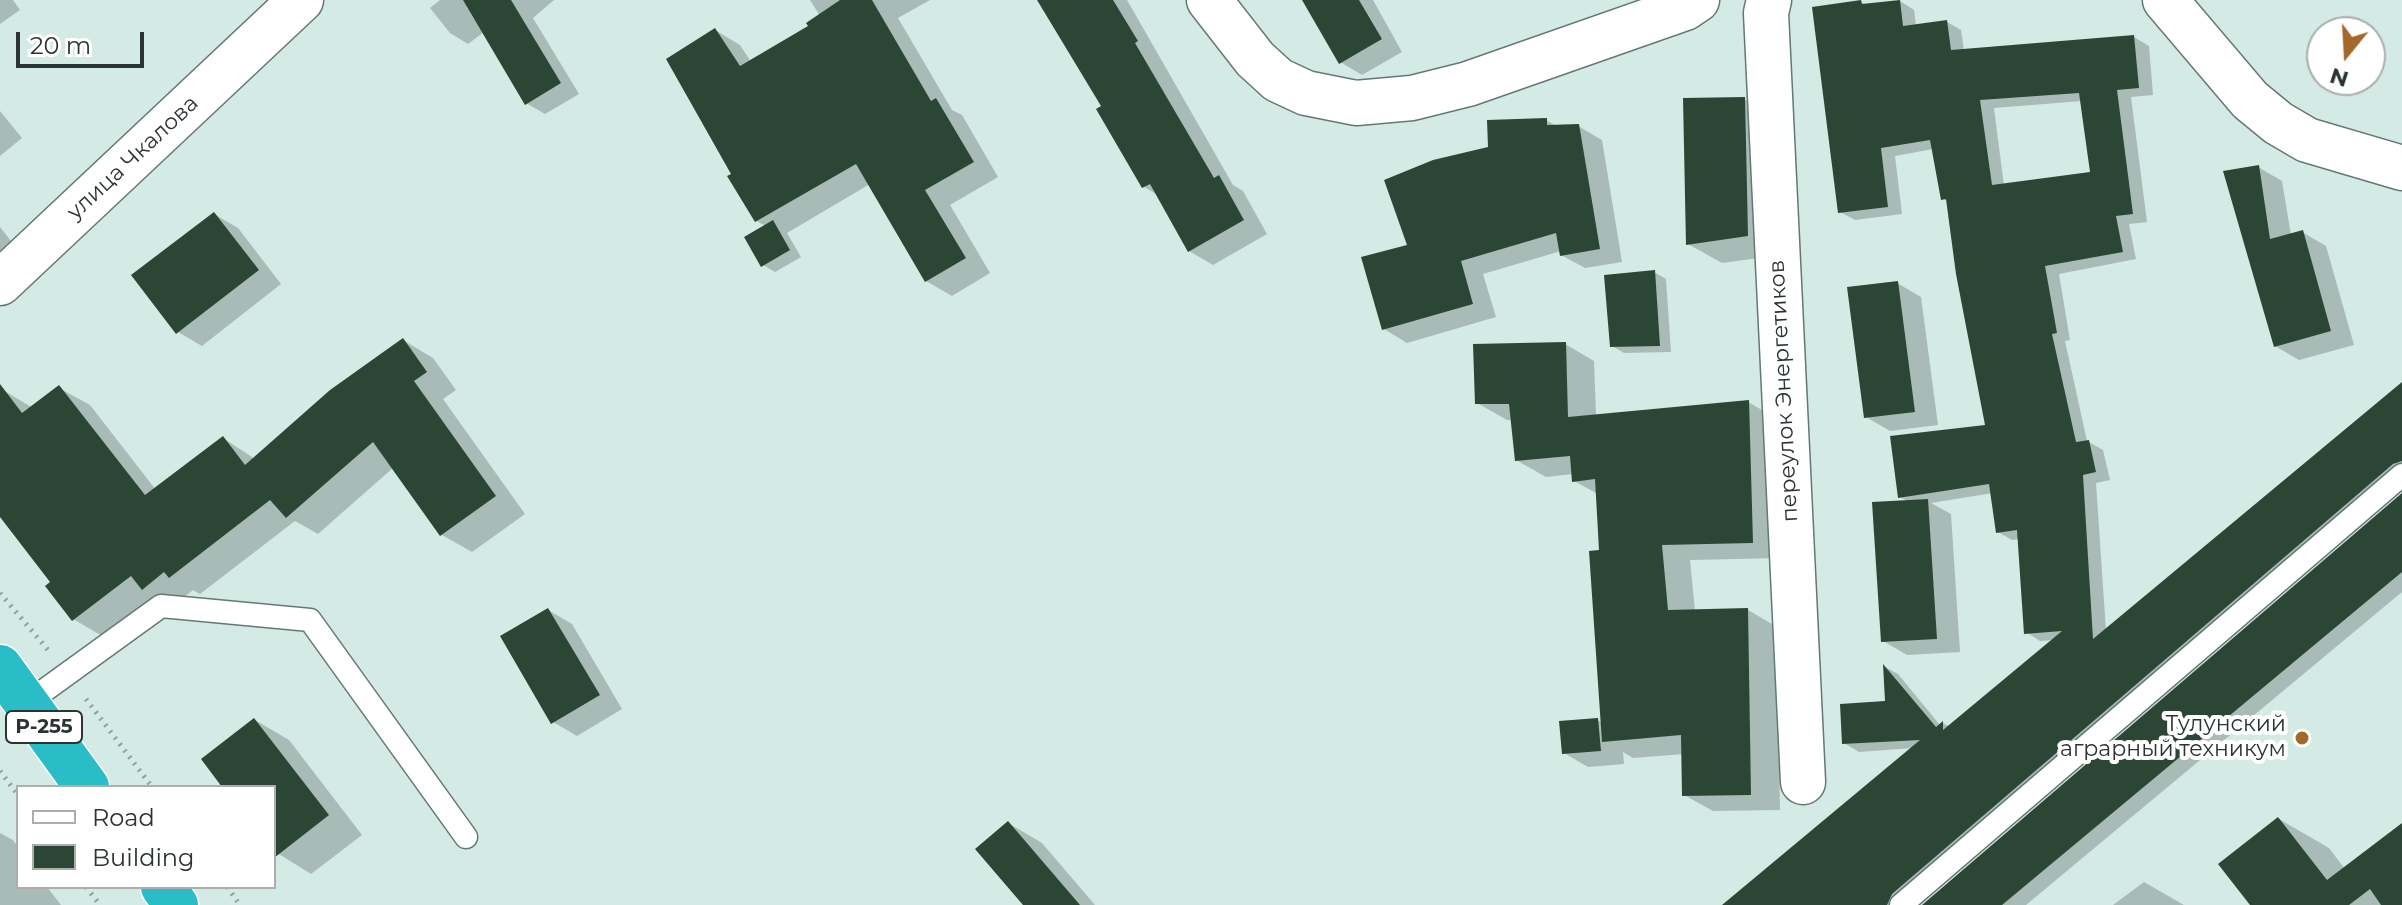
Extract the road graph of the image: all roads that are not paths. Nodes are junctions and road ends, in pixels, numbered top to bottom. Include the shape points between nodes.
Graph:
1 (301, 0) edge
2 (1209, 0) edge
3 (1697, 0) edge
4 (1769, 0) edge
5 (2165, 0) edge
6 (2402, 168) edge
7 (0, 283) edge
8 (2402, 475) edge
9 (0, 667) edge
10 (27, 703) junction
11 (1803, 782) dead end
12 (86, 785) edge
13 (466, 837) dead end
14 (1901, 905) edge

1 - 7 street, улица Чкалова
2 - 3 street via 1278,80 1306,93 1356,103 1412,98 1468,84
4 - 11 street, переулок Энергетиков
5 - 6 street via 2250,100 2278,123 2307,140
8 - 14 lane
9 - 10 highway, Р-255
10 - 12 highway, Р-255
10 - 13 lane via 161,606 310,620

